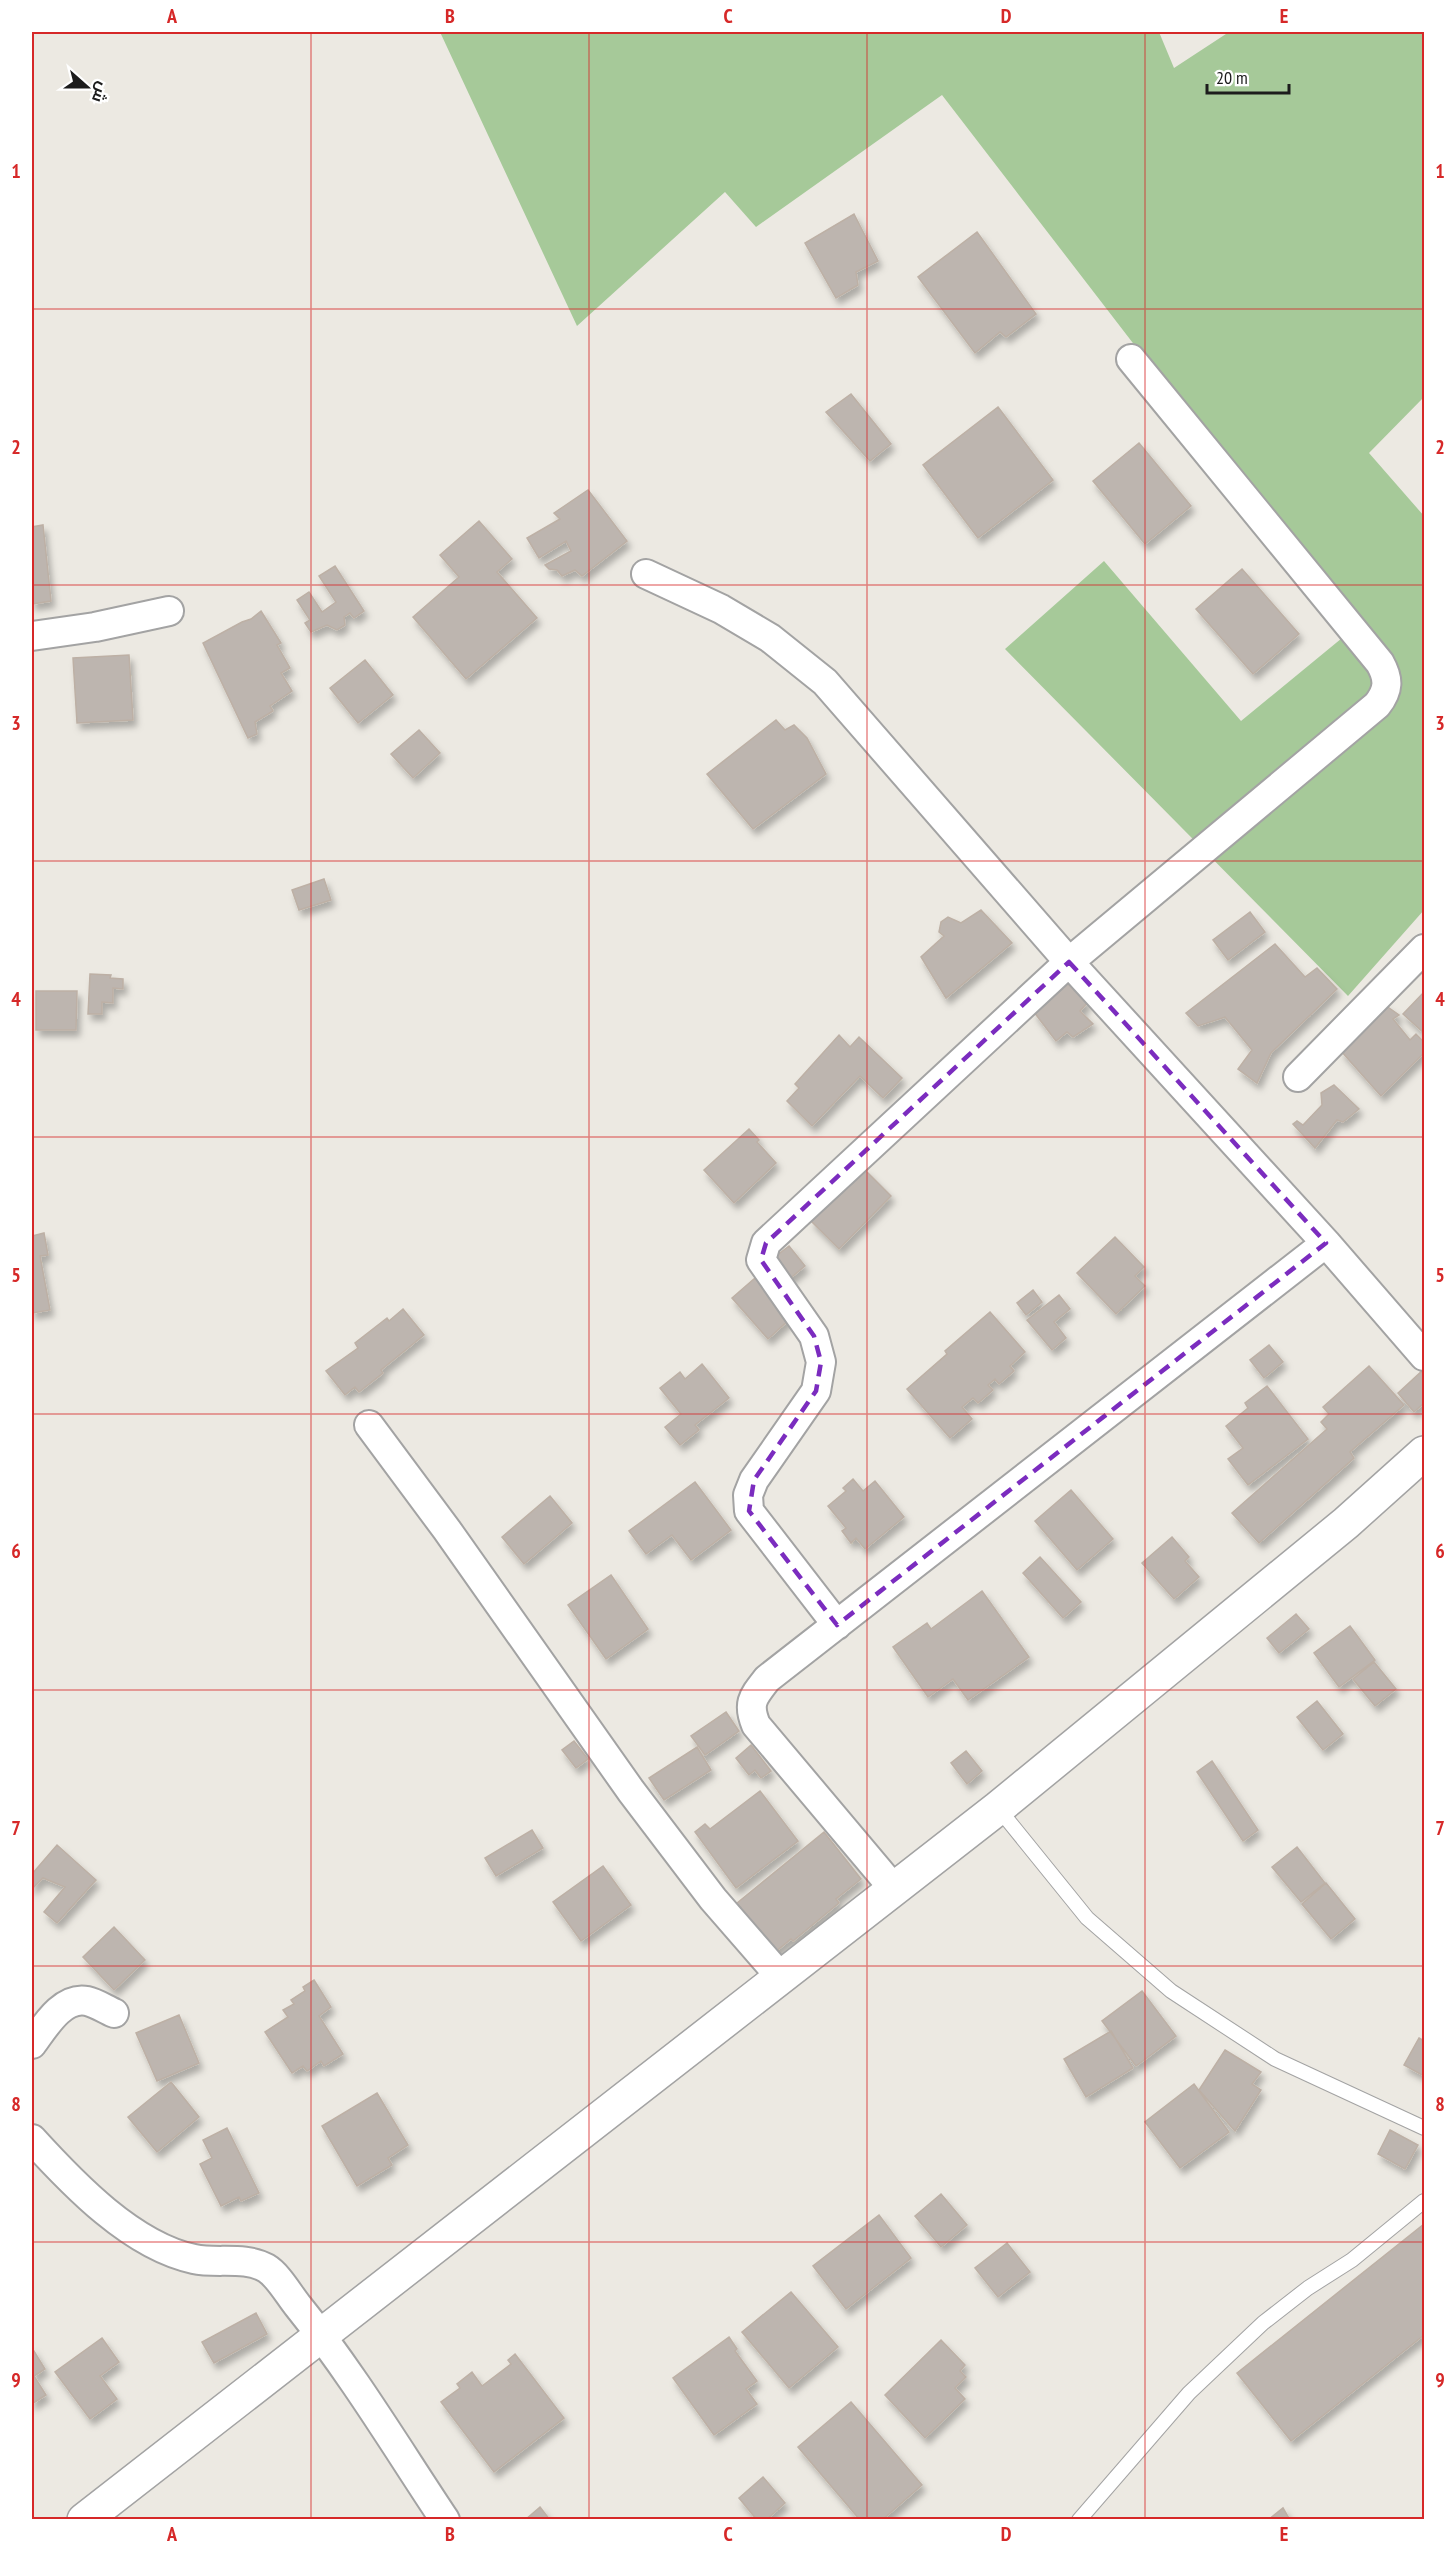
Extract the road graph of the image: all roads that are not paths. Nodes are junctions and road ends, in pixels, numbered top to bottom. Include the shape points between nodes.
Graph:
1 (1131, 359) dead end
2 (646, 574) dead end
3 (168, 611) dead end
4 (32, 636) edge
5 (1425, 949) edge
6 (1068, 962) junction
7 (1298, 1077) dead end
8 (1326, 1244) junction
9 (1425, 1356) edge
10 (369, 1425) dead end
11 (1425, 1453) edge
12 (837, 1625) junction
13 (998, 1808) junction
14 (894, 1889) junction
15 (780, 1976) junction
16 (114, 2013) dead end
17 (32, 2044) edge
18 (1425, 2128) edge
19 (32, 2139) edge
20 (1425, 2201) edge
21 (322, 2335) junction
22 (84, 2520) edge
23 (445, 2520) edge
24 (1079, 2520) edge

1 - 6 street via 1380,663 1388,686 1377,705
2 - 6 street via 721,609 770,638 825,682
3 - 4 street
5 - 7 street
6 - 8 street
6 - 12 street via 763,1250 762,1260 814,1336 821,1362 816,1391 754,1480 748,1495 749,1511
8 - 9 street
8 - 12 street
10 - 15 street via 631,1791 713,1899
11 - 13 street via 1346,1523
12 - 14 street via 767,1679 750,1710 756,1725
13 - 14 street
13 - 18 lane via 1087,1918 1172,1990 1275,2059
14 - 15 street
15 - 21 street
16 - 17 street via 85,2001 68,2004
19 - 21 street via 100,2207 140,2236 194,2259 266,2268
20 - 24 lane via 1263,2323 1189,2393
21 - 22 street
21 - 23 street

